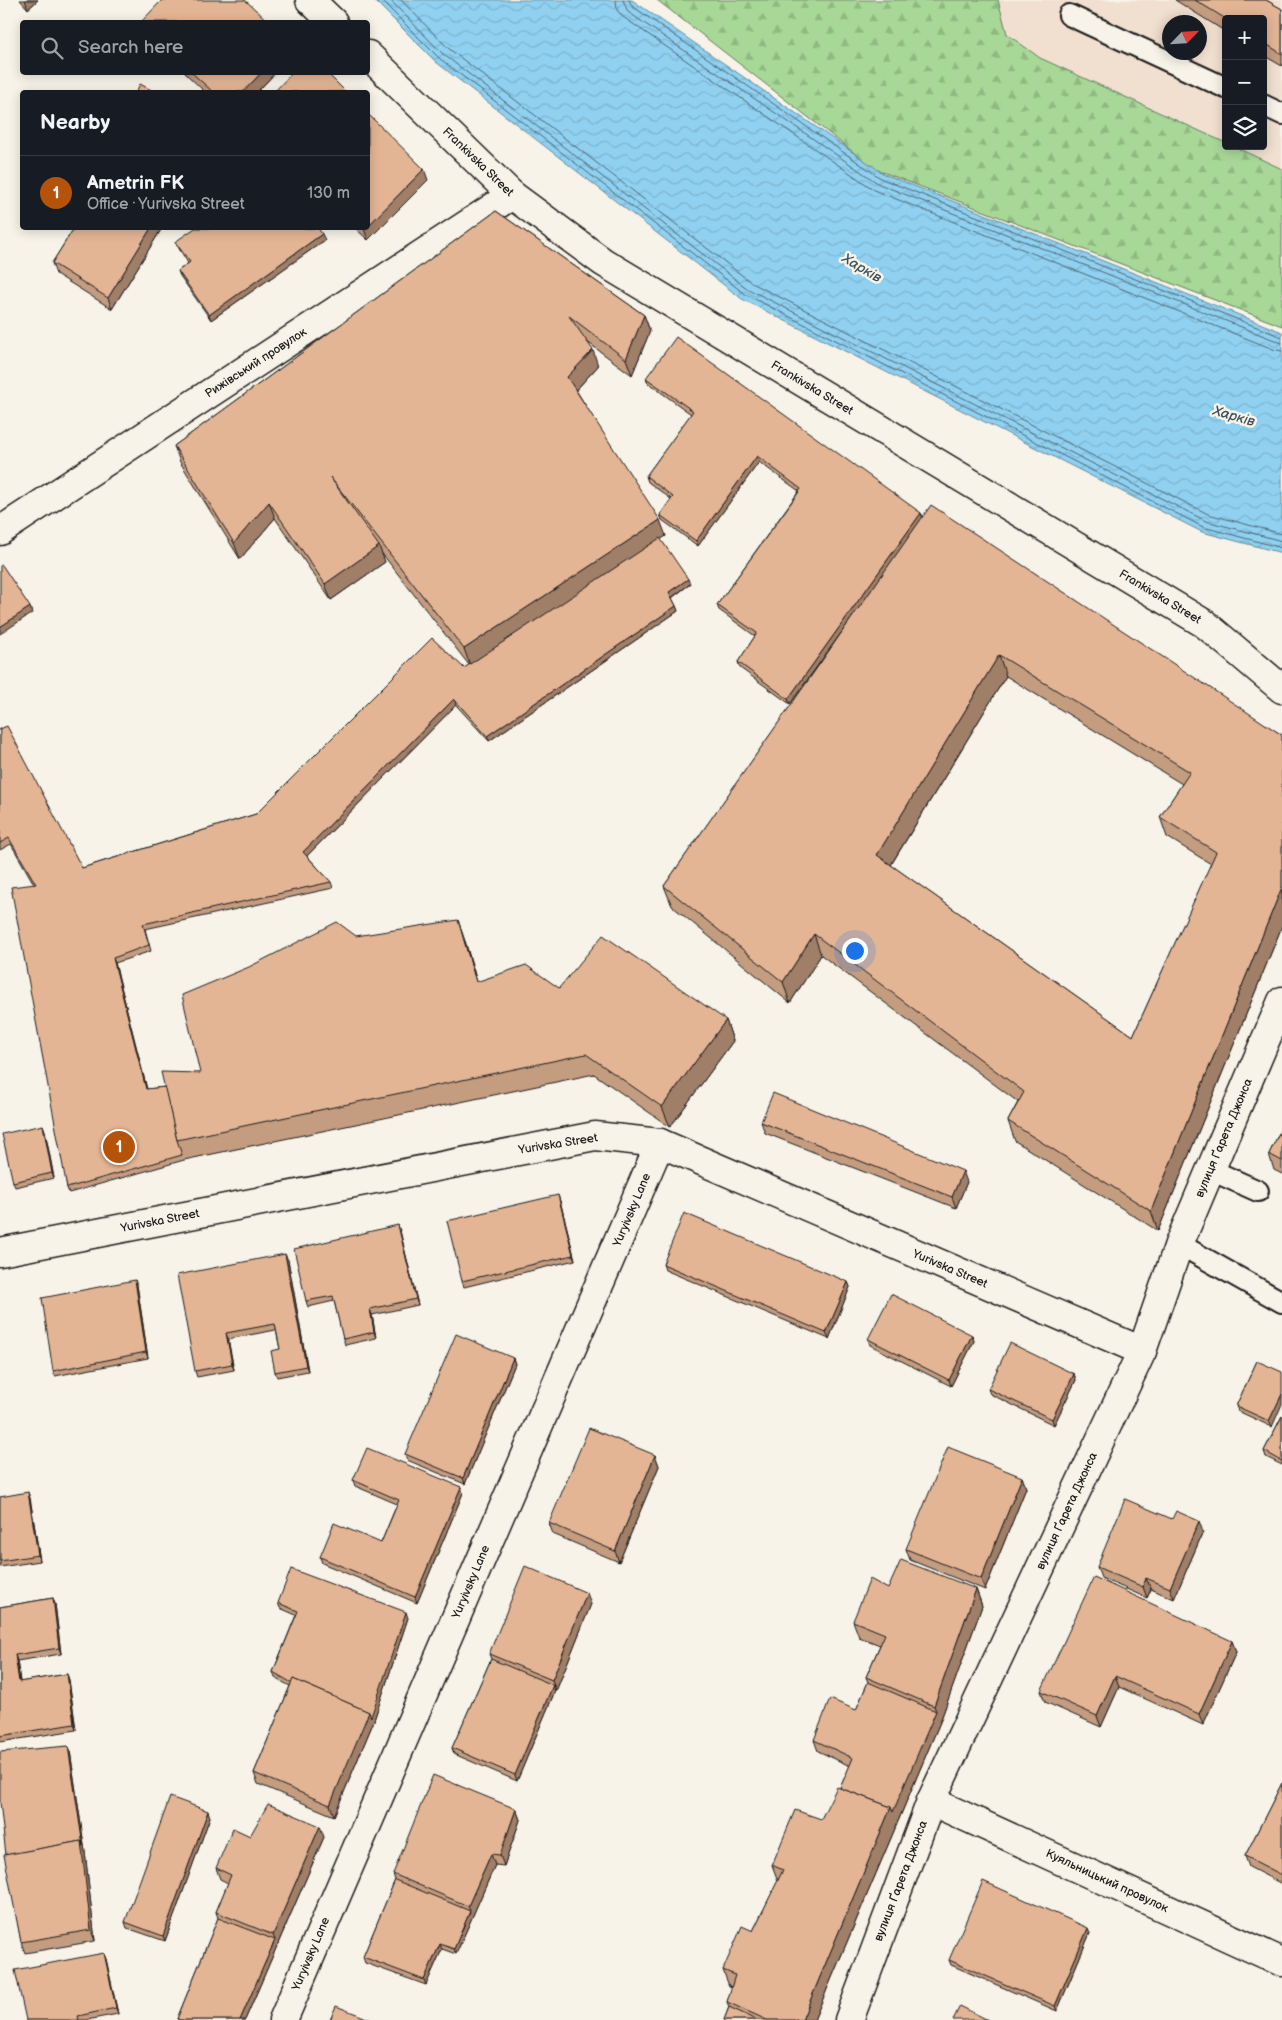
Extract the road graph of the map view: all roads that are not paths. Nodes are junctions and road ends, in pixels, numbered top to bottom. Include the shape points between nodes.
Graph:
1 (310, 0) edge
2 (1070, 15) dead end
3 (331, 20) edge
4 (370, 57) edge
5 (1222, 86) edge
6 (1267, 108) edge
7 (1282, 114) edge
8 (512, 195) junction
9 (0, 531) edge
10 (1282, 689) edge
11 (1282, 1002) edge
12 (660, 1143) junction
13 (1211, 1170) junction
14 (1258, 1191) dead end
15 (1179, 1244) junction
16 (0, 1252) edge
17 (1282, 1302) edge
18 (1142, 1352) junction
19 (931, 1801) junction
20 (1282, 1962) edge
21 (283, 2020) edge
22 (849, 2020) edge

1 - 3 street
2 - 5 lane
4 - 8 street, Frankivska Street
6 - 7 lane
8 - 9 street, Рижівський провулок
8 - 10 street, Frankivska Street via 603,262 1205,624
11 - 13 street, вулиця Ґарета Джонса
12 - 16 street, Yurivska Street via 594,1136
12 - 18 street, Yurivska Street
12 - 21 street, Yuryivsky Lane
13 - 14 lane
13 - 15 street, вулиця Ґарета Джонса
15 - 17 lane
15 - 18 street, вулиця Ґарета Джонса
18 - 19 street, вулиця Ґарета Джонса
19 - 20 street, Куяльницький провулок
19 - 22 street, вулиця Ґарета Джонса

